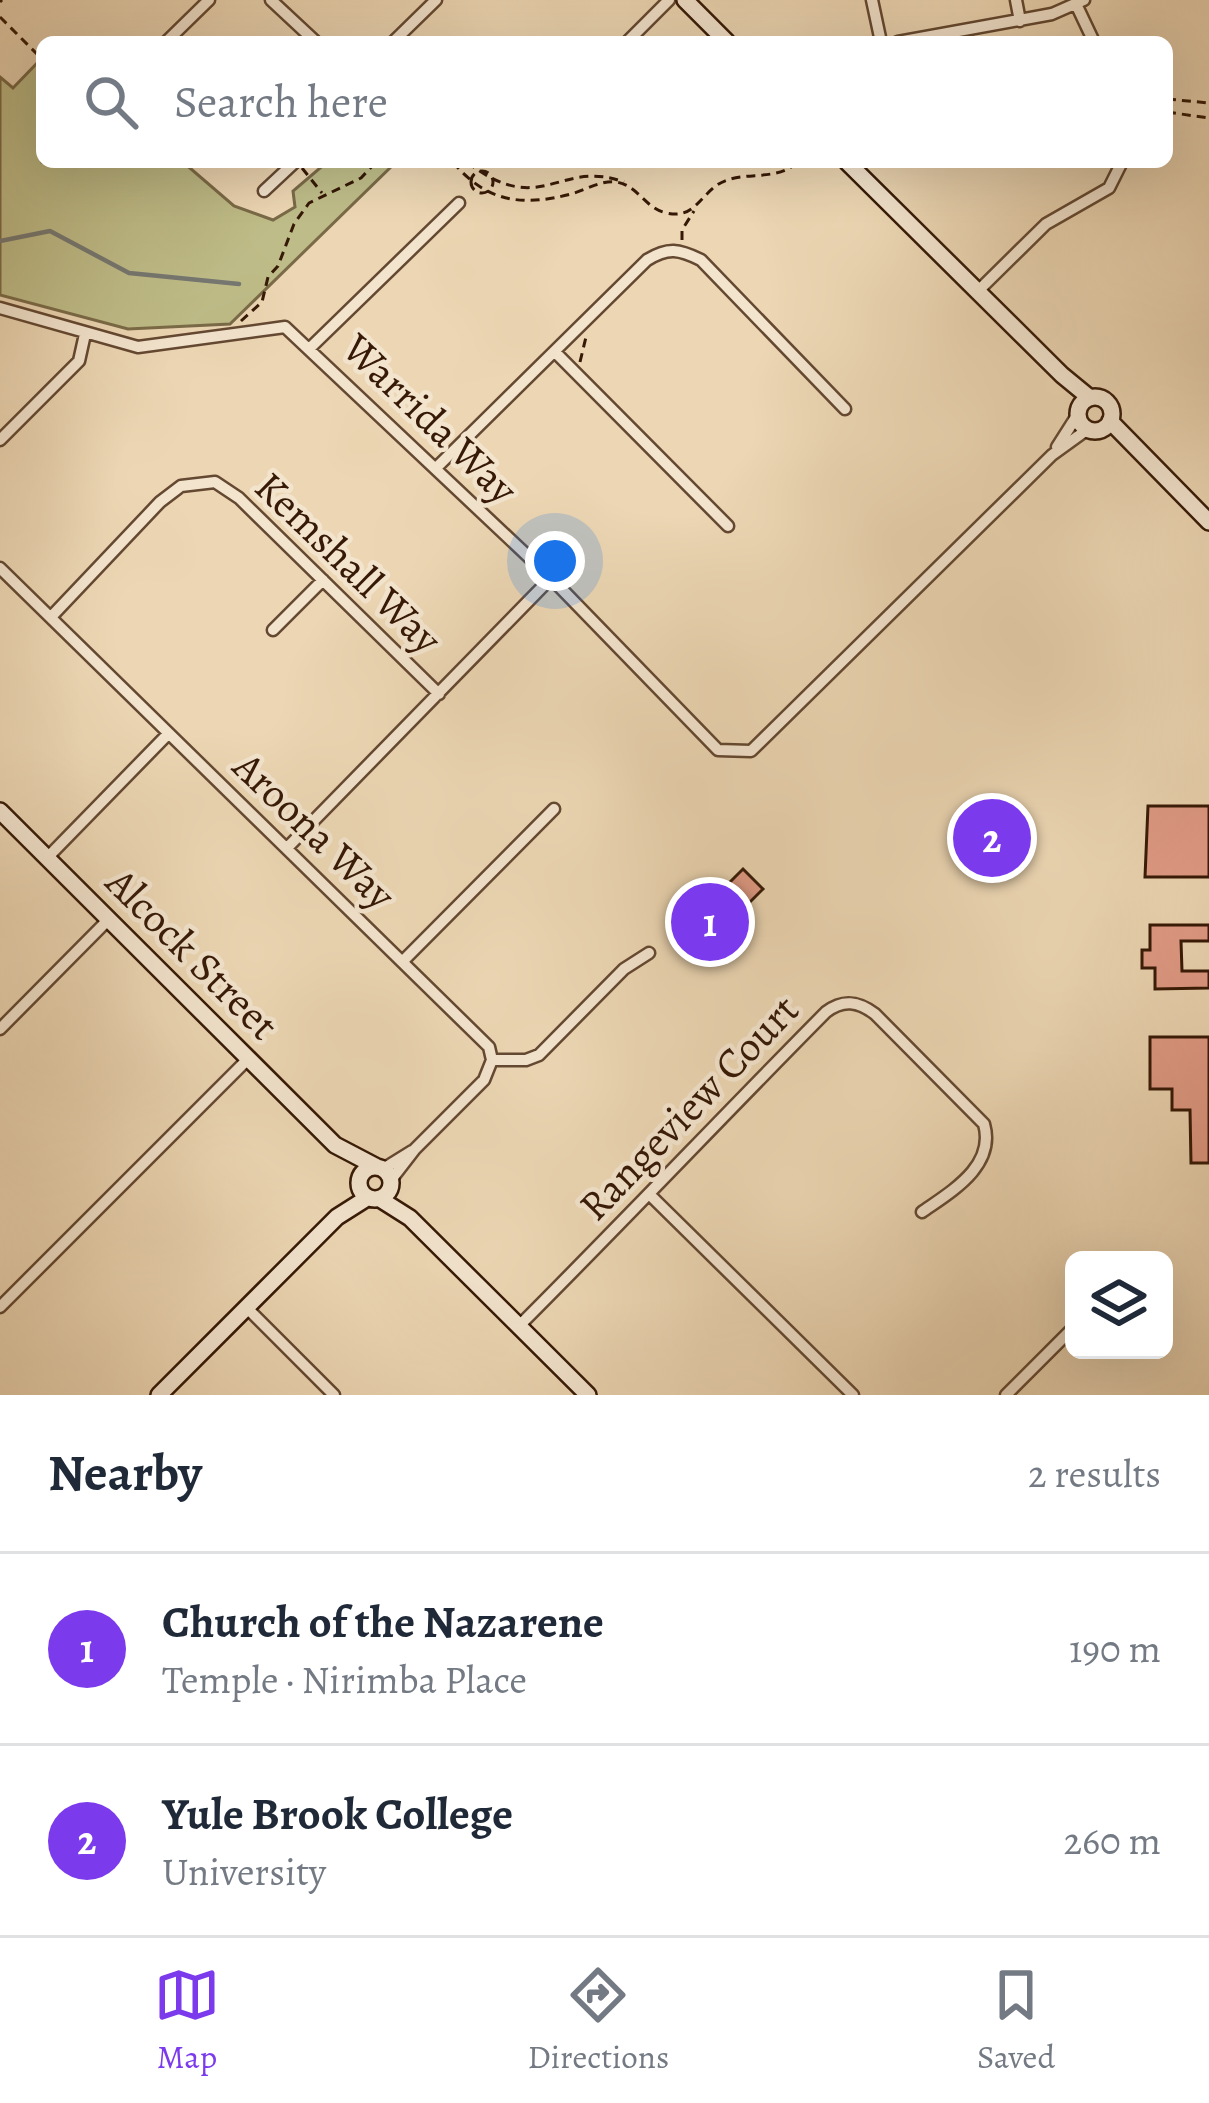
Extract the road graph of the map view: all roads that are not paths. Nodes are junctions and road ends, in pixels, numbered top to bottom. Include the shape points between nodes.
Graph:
1 (209, 0) edge
2 (271, 0) edge
3 (436, 0) edge
4 (669, 0) edge
5 (685, 0) edge
6 (872, 0) edge
7 (1016, 0) edge
8 (1080, 2) edge
9 (1020, 21) junction
10 (172, 36) edge
11 (310, 36) edge
12 (399, 36) edge
13 (633, 36) edge
14 (721, 36) edge
15 (880, 36) edge
16 (933, 36) edge
17 (1092, 36) edge
18 (289, 168) edge
19 (853, 168) edge
20 (1119, 168) edge
21 (264, 191) dead end
22 (459, 203) dead end
23 (978, 291) junction
24 (0, 308) edge
25 (85, 334) junction
26 (310, 348) junction
27 (555, 352) junction
28 (845, 409) dead end
29 (1091, 417) junction
30 (0, 440) edge
31 (436, 468) junction
32 (1209, 521) edge
33 (728, 526) dead end
34 (0, 568) edge
35 (551, 578) junction
36 (322, 580) junction
37 (51, 617) junction
38 (273, 630) dead end
39 (439, 694) junction
40 (168, 734) junction
41 (554, 809) dead end
42 (0, 811) edge
43 (287, 848) junction
44 (47, 858) junction
45 (108, 920) junction
46 (649, 953) dead end
47 (403, 961) junction
48 (0, 1029) edge
49 (248, 1059) junction
50 (492, 1060) junction
51 (335, 1145) junction
52 (385, 1174) junction
53 (366, 1191) junction
54 (649, 1194) junction
55 (922, 1212) dead end
56 (410, 1218) junction
57 (0, 1307) edge
58 (246, 1307) junction
59 (519, 1326) junction
60 (1065, 1336) edge
61 (160, 1395) edge
62 (334, 1395) edge
63 (588, 1395) edge
64 (853, 1395) edge
65 (1006, 1395) edge

1 - 10 street
2 - 11 street
3 - 12 street
4 - 13 street
5 - 14 main road
6 - 15 street
7 - 9 street
8 - 9 street
8 - 17 street
9 - 16 street
18 - 21 street
19 - 23 main road
20 - 23 street via 1109,188 1046,224
22 - 26 street
23 - 29 main road via 1062,375
24 - 25 street, Warrida Way
25 - 26 street, Warrida Way via 138,347 285,327
25 - 30 street via 79,361
26 - 31 street, Warrida Way
27 - 28 street via 647,260 682,250 701,260
27 - 31 street
27 - 33 street
29 - 32 main road
29 - 35 street, Warrida Way via 751,751 718,750
31 - 35 street, Warrida Way
34 - 37 street, Aroona Way
35 - 39 street
36 - 37 street, Kemshall Way via 239,498 215,482 182,486
36 - 38 street
36 - 39 street, Kemshall Way
37 - 40 street, Aroona Way
39 - 43 street
40 - 43 street, Aroona Way
40 - 44 street
41 - 47 street
42 - 44 main road, Alcock Street
43 - 47 street, Aroona Way
44 - 45 main road, Alcock Street
45 - 48 street
45 - 49 main road, Alcock Street
46 - 50 street via 539,1055
47 - 50 street, Aroona Way via 489,1047
49 - 51 main road, Alcock Street
49 - 57 street
50 - 52 street via 484,1080
51 - 52 main road, Alcock Street
51 - 53 main road, Alcock Street
52 - 53 main road via 364,1171
52 - 53 main road via 388,1194
52 - 56 main road, Alcock Street
53 - 56 main road, Alcock Street
53 - 58 main road
54 - 55 street, Rangeview Court via 826,1012 851,1002 875,1014 986,1130 982,1161
54 - 59 street, Rangeview Court
54 - 64 street
56 - 59 main road, Alcock Street
58 - 61 main road
58 - 62 street
59 - 63 main road, Alcock Street
60 - 65 street

